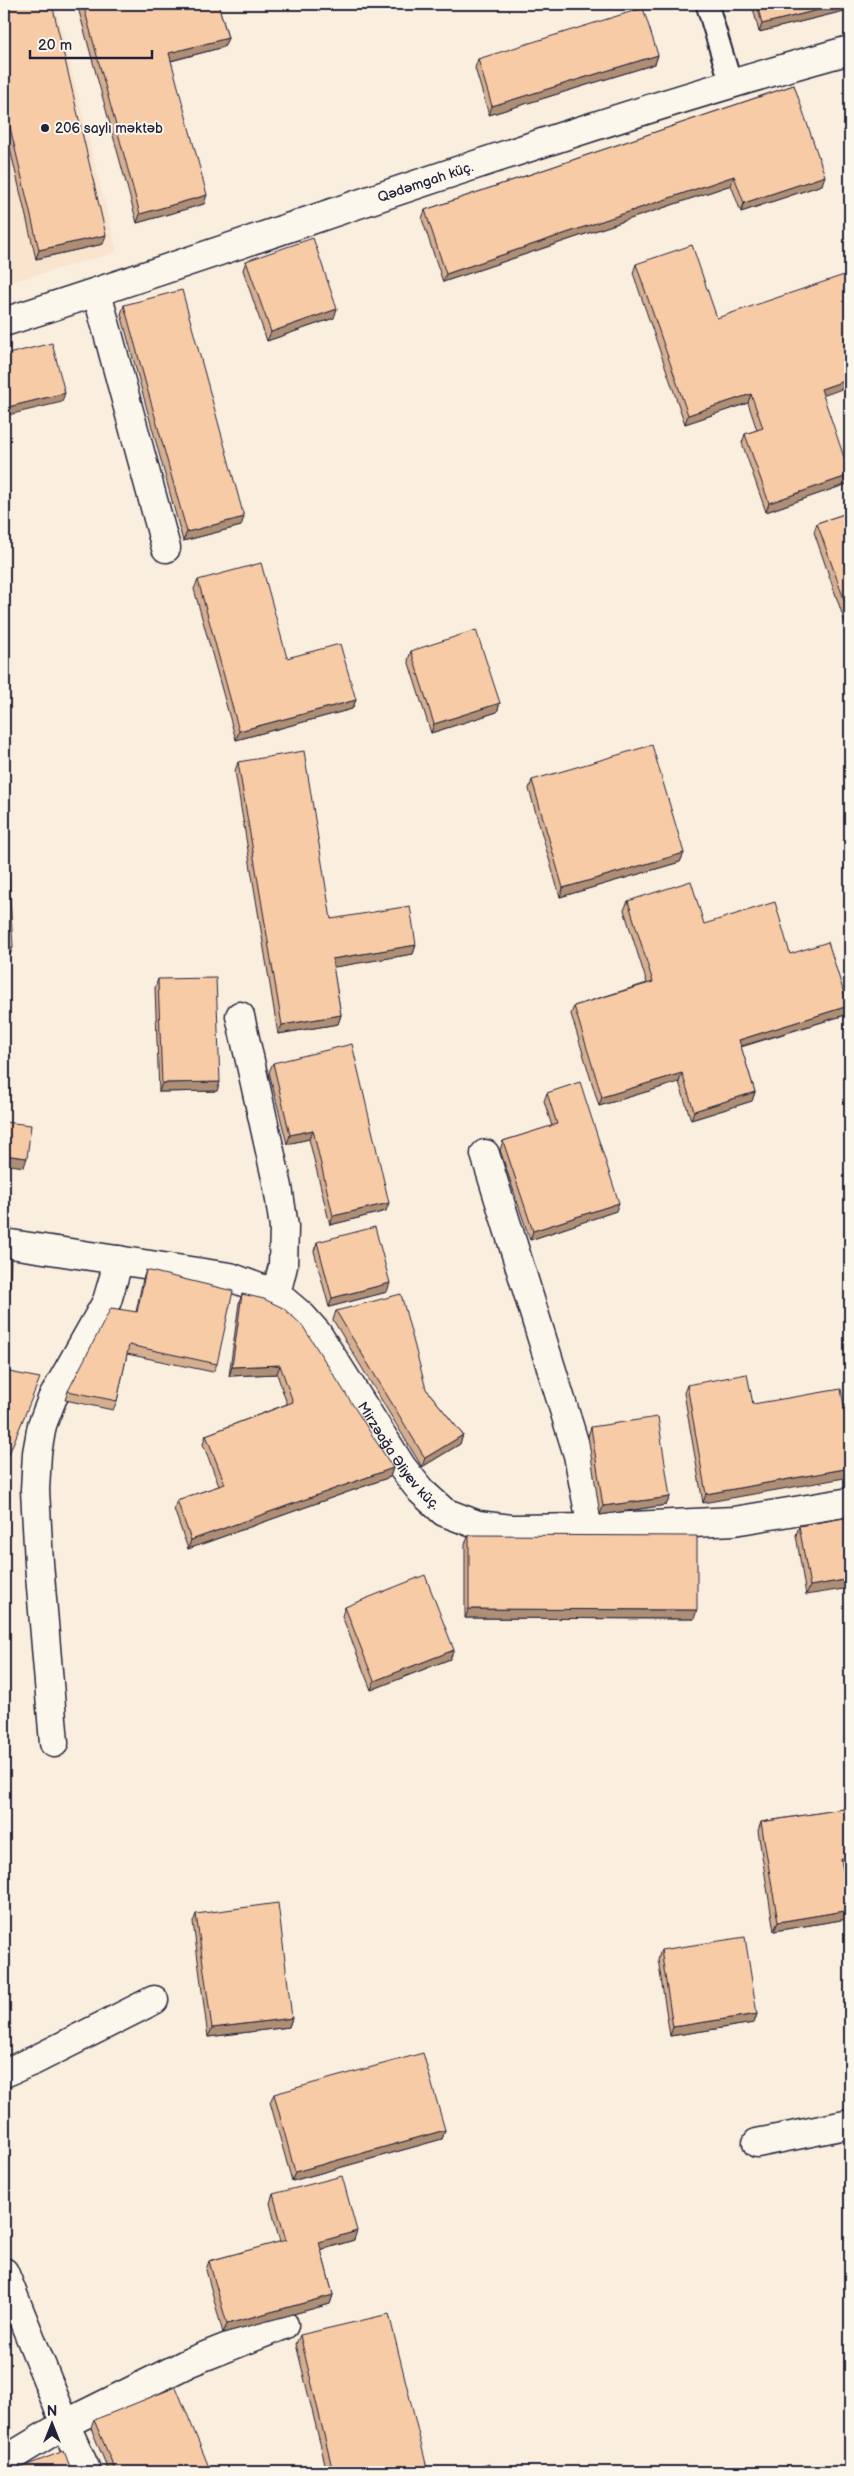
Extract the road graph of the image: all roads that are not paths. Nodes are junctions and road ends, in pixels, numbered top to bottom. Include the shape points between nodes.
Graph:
1 (707, 4) edge
2 (850, 50) edge
3 (731, 84) junction
4 (97, 293) junction
5 (4, 322) edge
6 (166, 548) dead end
7 (240, 1016) dead end
8 (484, 1154) dead end
9 (4, 1243) edge
10 (119, 1260) junction
11 (276, 1294) junction
12 (850, 1502) edge
13 (592, 1528) junction
14 (54, 1742) dead end
15 (154, 2000) dead end
16 (4, 2073) edge
17 (850, 2124) edge
18 (757, 2143) dead end
19 (4, 2272) edge
20 (284, 2325) dead end
21 (65, 2424) junction
22 (4, 2460) edge
23 (87, 2472) edge

1 - 3 lane
2 - 3 street, Qədəmgah küç.
3 - 4 street, Qədəmgah küç. via 481,163
4 - 5 street, Qədəmgah küç.
4 - 6 street
7 - 11 street via 284,1227 283,1266
8 - 13 street via 578,1454
9 - 10 street, Mirzəağa Əliyev küç.
10 - 11 street, Mirzəağa Əliyev küç. via 230,1277
10 - 14 street via 107,1301 52,1399 42,1425 37,1453 35,1490 39,1563
11 - 13 street, Mirzəağa Əliyev küç. via 317,1333 402,1468 444,1512 478,1525 496,1527
12 - 13 street, Mirzəağa Əliyev küç. via 734,1521
15 - 16 street
17 - 18 street
19 - 21 street
20 - 21 street via 190,2362
21 - 22 street
21 - 23 street

